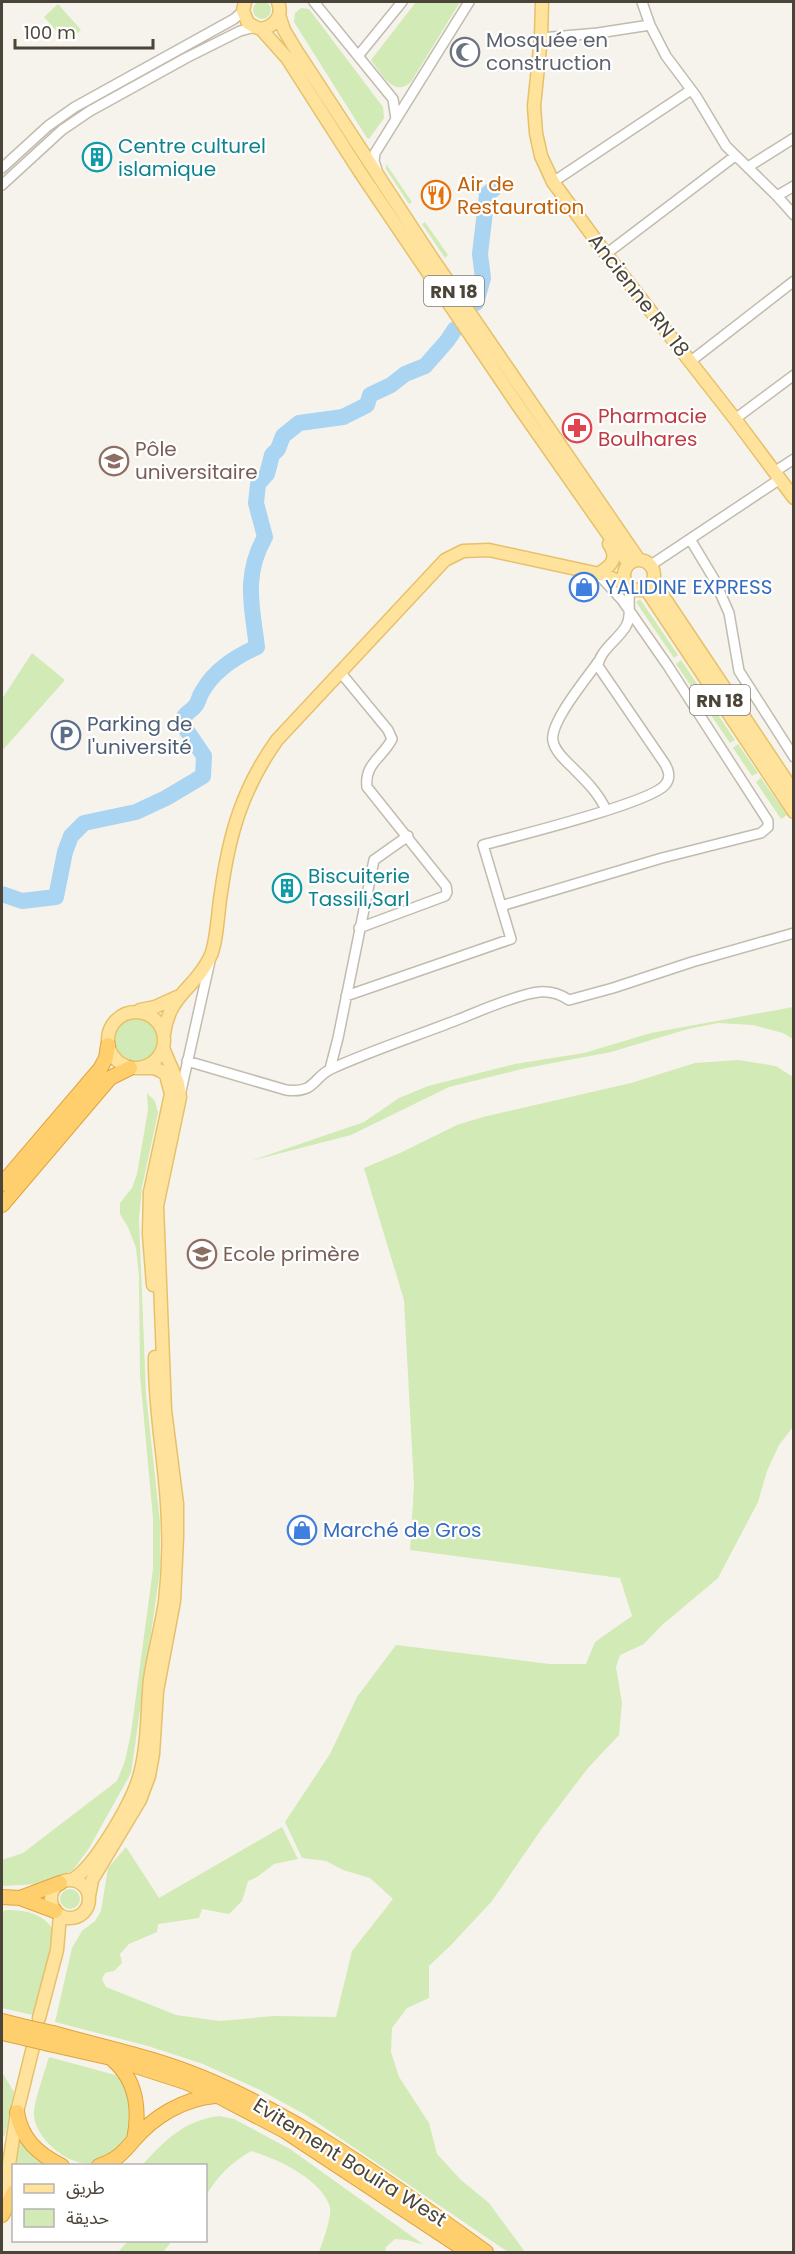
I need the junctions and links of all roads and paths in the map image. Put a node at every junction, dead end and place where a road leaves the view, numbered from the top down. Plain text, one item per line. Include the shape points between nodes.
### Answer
1 (278, 2) edge
2 (286, 2) edge
3 (314, 2) edge
4 (402, 2) edge
5 (469, 2) edge
6 (542, 2) edge
7 (642, 2) edge
8 (244, 6) edge
9 (279, 15) junction
10 (650, 25) junction
11 (258, 28) junction
12 (541, 38) junction
13 (358, 56) junction
14 (691, 90) junction
15 (396, 119) junction
16 (384, 138) junction
17 (794, 138) edge
18 (358, 145) junction
19 (735, 156) junction
20 (748, 167) junction
21 (2, 168) edge
22 (378, 175) junction
23 (554, 182) junction
24 (2, 185) edge
25 (794, 186) edge
26 (777, 196) junction
27 (794, 215) edge
28 (606, 254) junction
29 (794, 281) edge
30 (691, 361) junction
31 (794, 375) edge
32 (735, 419) junction
33 (794, 459) edge
34 (777, 475) junction
35 (794, 498) edge
36 (589, 506) junction
37 (690, 539) junction
38 (636, 565) junction
39 (601, 575) junction
40 (649, 585) junction
41 (629, 586) junction
42 (629, 610) junction
43 (598, 662) junction
44 (340, 673) junction
45 (794, 757) edge
46 (794, 792) edge
47 (606, 810) junction
48 (794, 812) edge
49 (408, 836) junction
50 (501, 906) junction
51 (359, 928) junction
52 (794, 933) edge
53 (211, 955) junction
54 (346, 996) junction
55 (178, 997) junction
56 (129, 1012) junction
57 (164, 1034) junction
58 (108, 1045) junction
59 (163, 1048) junction
60 (187, 1061) junction
61 (133, 1068) junction
62 (330, 1069) junction
63 (180, 1096) junction
64 (2, 1184) edge
65 (2, 1205) edge
66 (66, 1882) junction
67 (88, 1896) junction
68 (2, 1898) edge
69 (20, 1898) junction
70 (58, 1913) junction
71 (78, 1916) junction
72 (57, 1950) junction
73 (39, 2019) dead end
74 (2, 2021) edge
75 (2, 2033) edge
76 (27, 2037) junction
77 (51, 2039) junction
78 (111, 2058) junction
79 (218, 2096) junction
80 (16, 2112) junction
81 (134, 2140) junction
82 (59, 2164) edge
83 (103, 2164) edge
84 (12, 2196) edge
85 (2, 2210) edge
86 (2, 2215) edge
87 (468, 2253) edge
88 (486, 2253) edge

1 - 9 main road
2 - 9 street
3 - 13 street
4 - 13 street
5 - 15 street
6 - 12 main road, Ancienne RN 18
7 - 10 street
8 - 11 main road via 248,22
8 - 21 street via 234,19 75,107
9 - 11 main road via 271,26
9 - 18 main road, RN 18 via 296,50
10 - 12 street
10 - 14 street via 666,56
11 - 24 street via 240,31 90,111 62,130
11 - 36 main road, RN 18 via 287,58 360,172
12 - 23 main road, Ancienne RN 18 via 534,106 536,133 541,156
13 - 15 street via 393,99
14 - 19 street
14 - 23 street
15 - 16 street
16 - 18 street via 375,146
16 - 22 street via 375,153
17 - 20 street
18 - 22 main road, RN 18
19 - 20 street
19 - 28 street
20 - 26 street
22 - 38 main road, RN 18
23 - 28 main road, Ancienne RN 18
25 - 26 street
26 - 27 street
28 - 30 main road, Ancienne RN 18
29 - 30 street
30 - 32 main road, Ancienne RN 18
31 - 32 street
32 - 34 main road, Ancienne RN 18
33 - 34 street
34 - 35 main road, Ancienne RN 18
34 - 37 street
36 - 38 main road, RN 18
36 - 39 main road via 615,555 612,565
37 - 38 street
37 - 45 street via 729,613 739,671
38 - 39 main road
38 - 40 main road via 654,573
38 - 41 main road via 624,574
39 - 41 main road
39 - 42 street
39 - 44 main road via 489,550 463,551 445,560
40 - 41 main road via 638,590
40 - 46 main road, RN 18
40 - 48 main road, RN 18
41 - 42 street
42 - 43 street via 628,624
42 - 50 street via 768,821 767,829
43 - 47 street via 557,721 552,736 557,751 592,787
43 - 47 street via 669,773 667,783 657,792
44 - 49 street via 392,739 366,776 367,787
44 - 53 main road via 277,740 246,792 229,844
47 - 50 street via 483,845
49 - 51 street via 374,860
49 - 51 street via 446,886 445,896
50 - 54 street via 511,939
51 - 54 street
52 - 62 street via 569,1000 561,994 527,995
53 - 55 main road
53 - 60 street
54 - 62 street
55 - 56 main road
55 - 57 main road
56 - 57 main road via 155,1018
56 - 58 main road via 112,1024
57 - 59 main road
58 - 61 main road via 114,1058
58 - 64 highway via 100,1068
59 - 61 main road via 150,1065
59 - 63 main road
60 - 62 street via 299,1091
60 - 63 street
61 - 65 highway via 110,1078
61 - 66 main road via 154,1068 166,1075 171,1094 152,1176 148,1213 155,1397 168,1522 165,1601 151,1676 140,1773 118,1820 85,1871
63 - 67 main road via 157,1206 165,1410 177,1504 174,1601 158,1691 149,1776 140,1800 92,1880
66 - 67 main road via 83,1885
66 - 69 highway
66 - 70 main road via 55,1887 51,1899
67 - 71 main road via 87,1908
68 - 69 highway
69 - 70 highway
70 - 71 main road via 66,1918
70 - 72 main road
71 - 72 main road
72 - 73 main road
74 - 76 highway, Evitement Bouira West
75 - 76 highway, Evitement Bouira West
76 - 77 highway, Evitement Bouira West, bridge
76 - 80 main road
77 - 78 highway, Evitement Bouira West
77 - 88 highway, Evitement Bouira West via 153,2060 258,2102 382,2179
78 - 79 highway, Evitement Bouira West
78 - 81 highway via 129,2078 134,2093 138,2122
79 - 81 highway via 196,2099 170,2110
79 - 87 highway, Evitement Bouira West via 285,2131
80 - 82 highway via 18,2124 31,2145
80 - 85 main road
81 - 83 highway via 118,2157
84 - 86 highway

